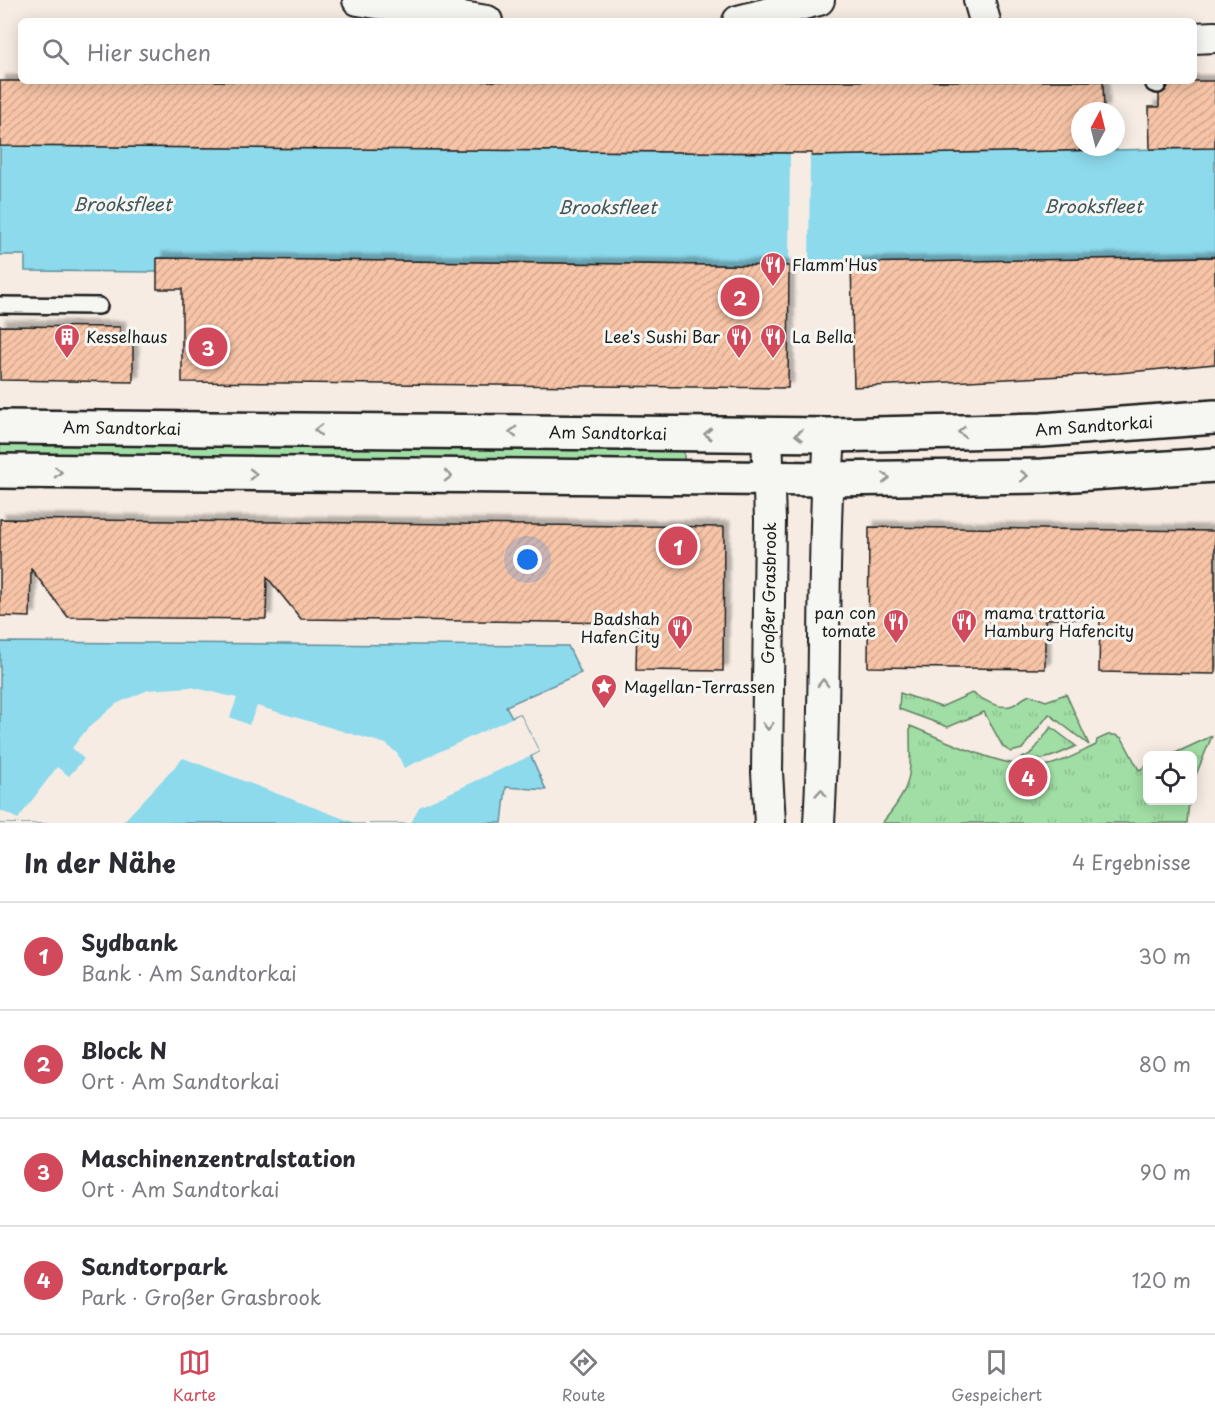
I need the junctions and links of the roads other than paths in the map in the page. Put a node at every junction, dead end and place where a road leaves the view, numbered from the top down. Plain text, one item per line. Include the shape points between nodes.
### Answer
1 (357, 0) edge
2 (819, 0) edge
3 (979, 0) edge
4 (468, 18) edge
5 (750, 18) edge
6 (984, 18) edge
7 (1215, 37) edge
8 (1197, 38) edge
9 (0, 305) edge
10 (99, 306) dead end
11 (1215, 417) edge
12 (0, 427) edge
13 (767, 435) junction
14 (830, 435) junction
15 (1215, 465) edge
16 (0, 471) edge
17 (769, 479) junction
18 (827, 479) junction
19 (771, 823) edge
20 (819, 823) edge

1 - 4 street
2 - 5 street
3 - 6 street
7 - 8 street
9 - 10 lane
11 -> 14 main road, Am Sandtorkai via 1042,430
13 -> 12 main road, Am Sandtorkai
14 -> 13 main road, Am Sandtorkai
13 - 17 street, Großer Grasbrook
14 - 18 street
18 -> 15 main road via 1043,476
16 -> 17 main road
17 - 18 main road
17 -> 19 street, Großer Grasbrook via 767,772
20 -> 18 street

